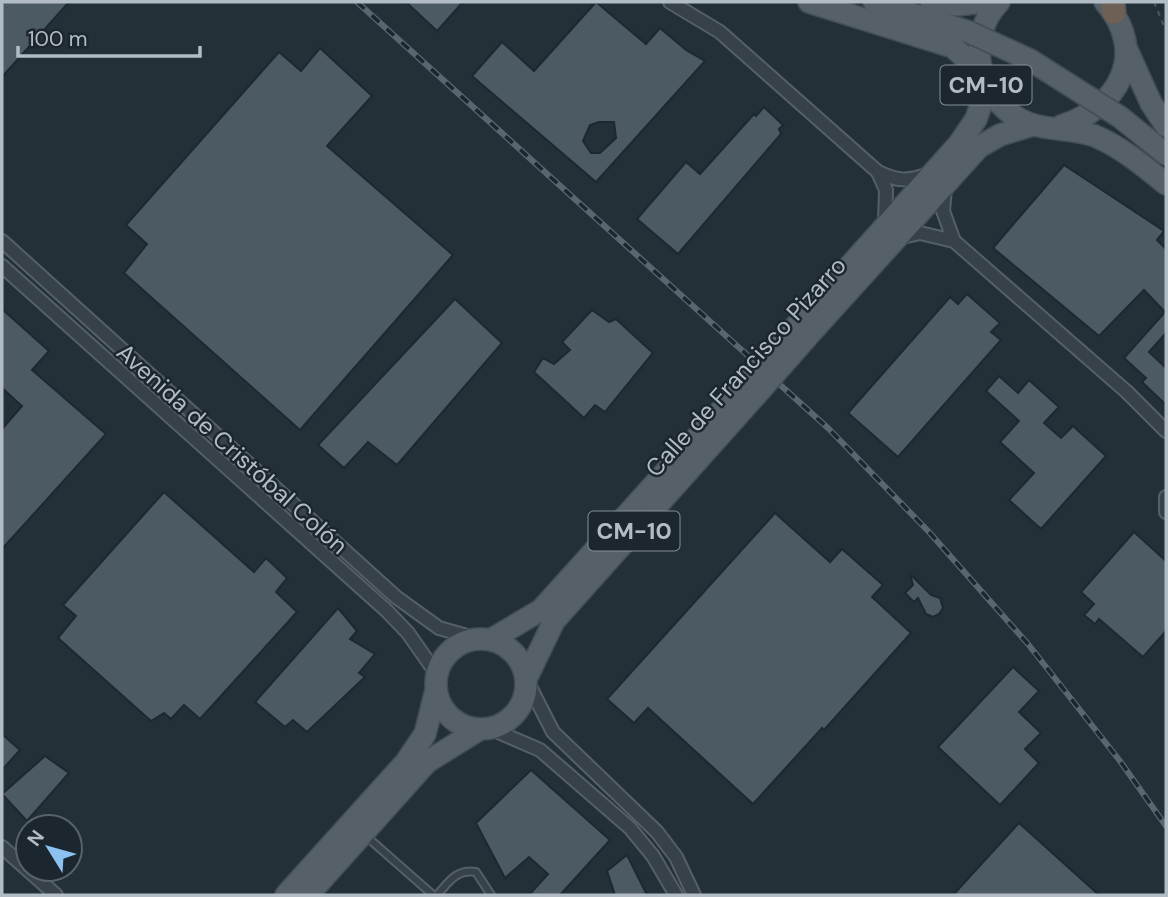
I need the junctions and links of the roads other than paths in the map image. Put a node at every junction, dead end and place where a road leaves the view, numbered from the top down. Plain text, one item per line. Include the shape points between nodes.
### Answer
1 (670, 2) edge
2 (808, 2) edge
3 (874, 2) edge
4 (931, 2) edge
5 (983, 2) edge
6 (999, 2) edge
7 (1111, 5) edge
8 (1126, 48) junction
9 (984, 80) junction
10 (1033, 125) junction
11 (1166, 126) edge
12 (1059, 127) junction
13 (1166, 154) edge
14 (878, 172) junction
15 (940, 177) junction
16 (1166, 184) edge
17 (890, 233) junction
18 (2, 241) edge
19 (954, 242) junction
20 (2, 266) edge
21 (750, 390) junction
22 (1166, 431) edge
23 (1166, 497) edge
24 (1166, 512) edge
25 (483, 638) junction
26 (528, 679) junction
27 (436, 684) junction
28 (484, 729) junction
29 (363, 834) junction
30 (2, 847) edge
31 (56, 895) edge
32 (286, 895) edge
33 (308, 895) edge
34 (435, 895) edge
35 (491, 895) edge
36 (676, 895) edge
37 (694, 895) edge

1 - 14 street via 720,32
2 - 9 main road via 953,47
3 - 13 main road, bridge via 968,32 1030,60 1120,117
4 - 5 main road
6 - 9 main road, CM-10 via 981,34
7 - 8 main road
8 - 11 main road
8 - 12 main road, CM-10 via 1125,71 1108,98 1080,120
9 - 10 main road, CM-10 via 999,104
9 - 15 main road, Calle de Francisco Pizarro / CM-10 via 982,107
10 - 12 main road, CM-10
10 - 15 main road, Calle de Francisco Pizarro / CM-10 via 1000,135
12 - 16 main road via 1103,140
14 - 15 street via 895,180
14 - 17 street via 886,190
15 - 17 main road, Calle de Francisco Pizarro / CM-10
15 - 19 street via 943,211
17 - 19 street via 920,233
17 - 21 main road, Calle de Francisco Pizarro / CM-10, bridge
18 - 25 street, Avenida de Cristóbal Colón via 396,597 439,628
19 - 22 street
20 - 27 street, Avenida de Cristóbal Colón via 387,611 408,633
21 - 25 main road, Calle de Francisco Pizarro / CM-10 via 541,610
21 - 26 main road, Calle de Francisco Pizarro / CM-10 via 554,621
23 - 24 street
25 - 26 main road via 513,652
25 - 27 main road, CM-10 via 453,649
26 - 28 main road, CM-10 via 515,713
26 - 37 street via 553,732 657,832
27 - 28 main road via 449,717
27 - 32 main road, CM-10 via 425,734 406,762
28 - 29 main road, CM-10 via 427,762
28 - 36 street via 540,750 629,828 653,856
29 - 33 main road, CM-10
29 - 34 lane
30 - 31 street
34 - 35 lane via 465,871 475,872

